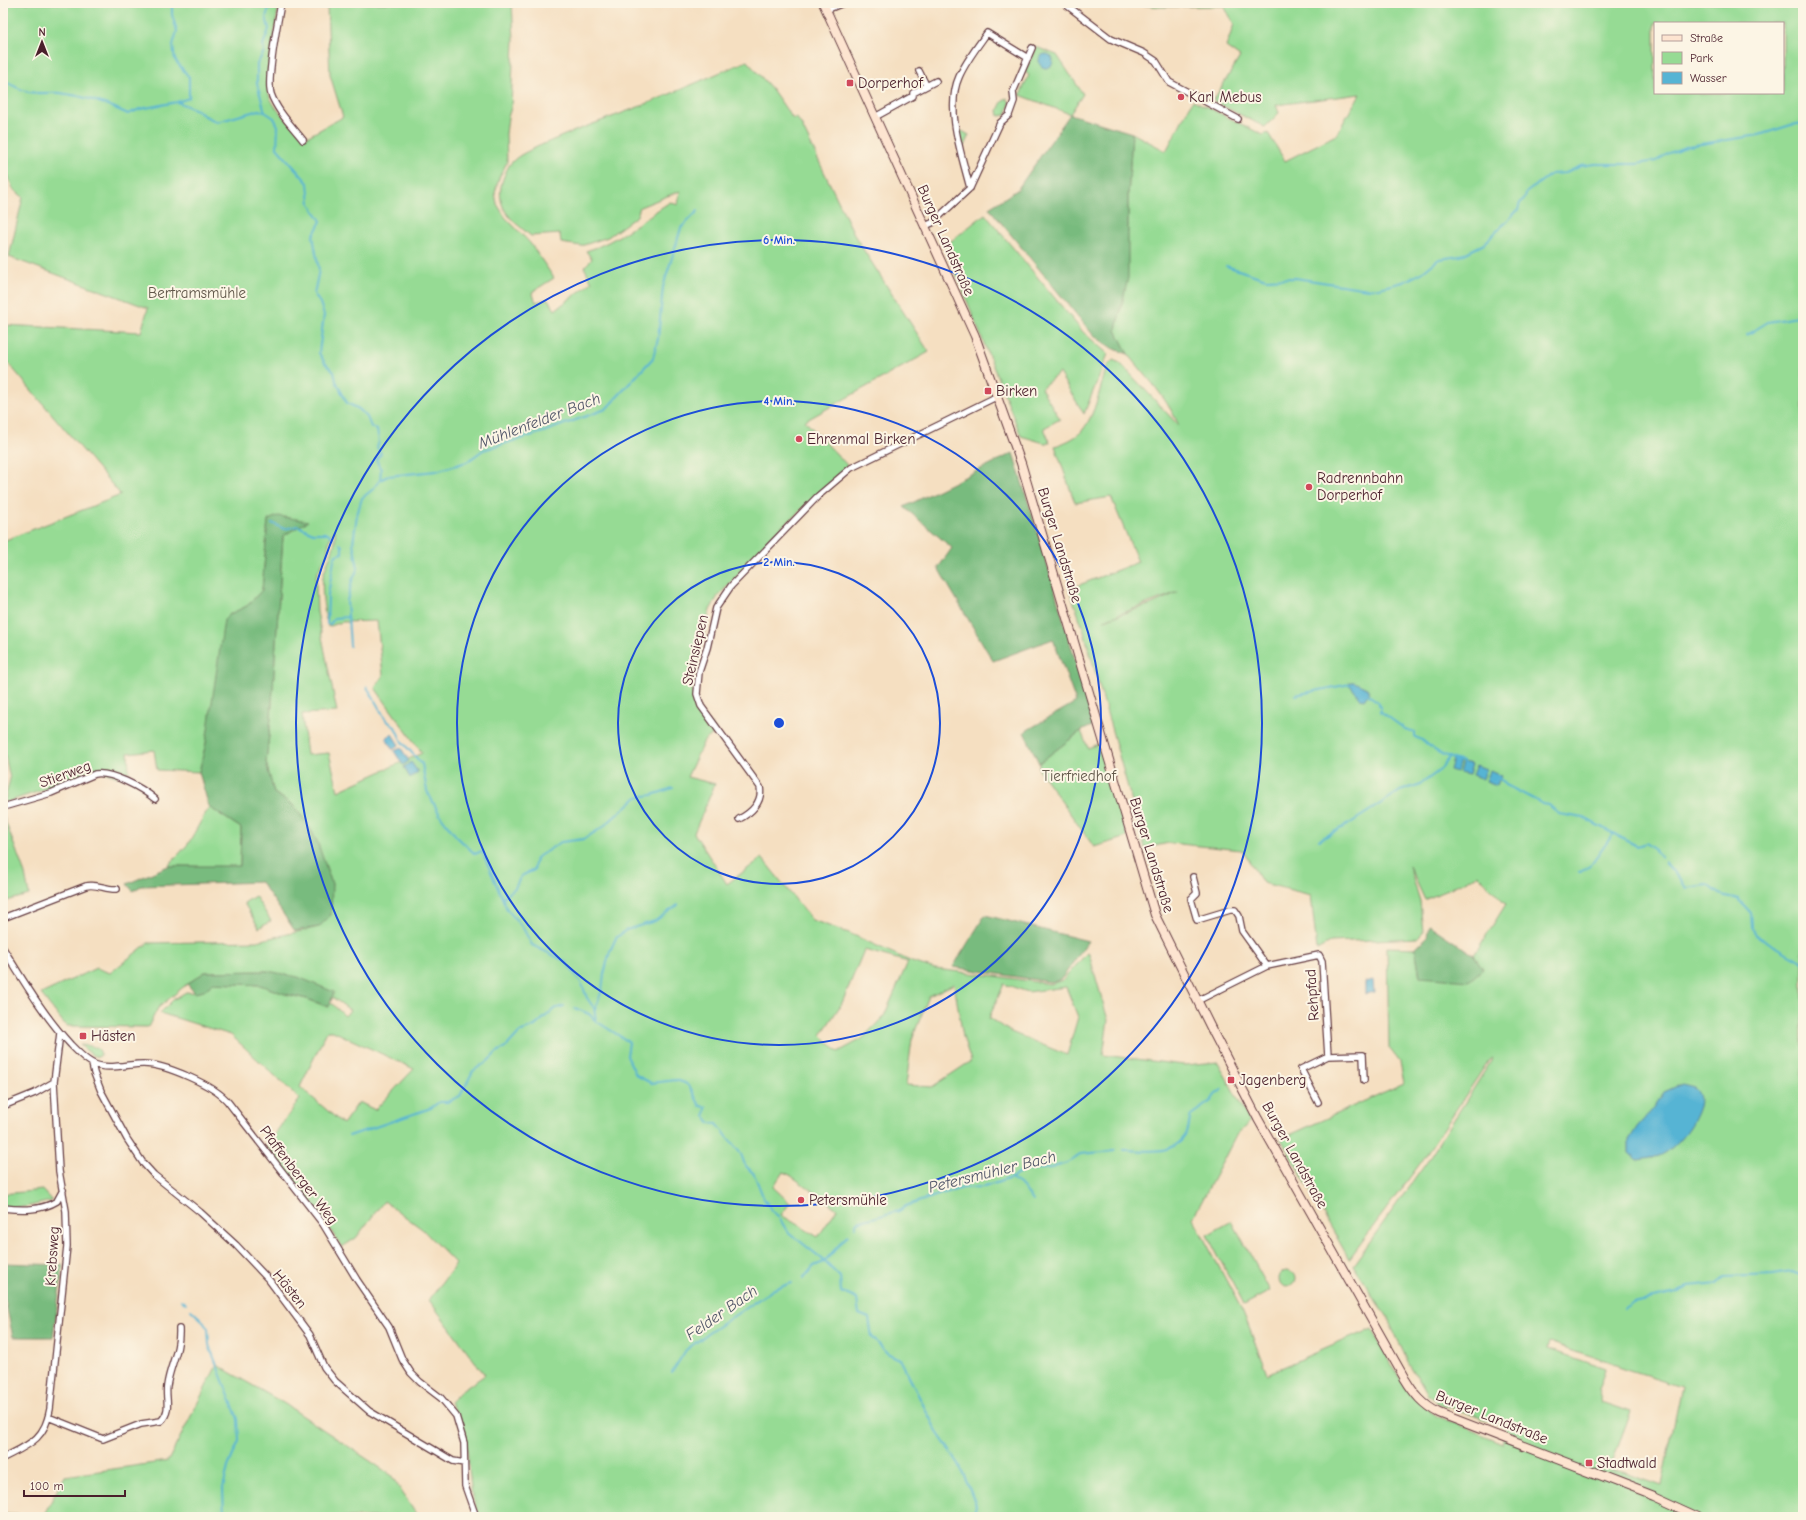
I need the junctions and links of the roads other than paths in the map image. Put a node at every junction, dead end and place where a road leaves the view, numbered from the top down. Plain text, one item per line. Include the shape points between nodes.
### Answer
1 (281, 3) edge
2 (842, 3) edge
3 (1064, 3) edge
4 (824, 7) edge
5 (1032, 48) dead end
6 (1028, 58) junction
7 (919, 71) dead end
8 (936, 81) dead end
9 (926, 85) junction
10 (875, 117) junction
11 (1238, 119) dead end
12 (303, 140) dead end
13 (970, 188) junction
14 (925, 226) junction
15 (998, 396) junction
16 (155, 799) dead end
17 (3, 807) edge
18 (739, 819) dead end
19 (1193, 877) dead end
20 (117, 889) dead end
21 (3, 918) edge
22 (3, 948) edge
23 (1267, 966) junction
24 (1197, 1001) junction
25 (60, 1033) junction
26 (1328, 1056) junction
27 (92, 1064) junction
28 (1364, 1080) dead end
29 (54, 1082) junction
30 (1318, 1102) dead end
31 (3, 1106) edge
32 (63, 1190) junction
33 (3, 1208) edge
34 (179, 1329) dead end
35 (48, 1417) junction
36 (3, 1458) edge
37 (464, 1463) junction
38 (476, 1517) edge
39 (1700, 1517) edge

1 - 12 street via 270,90 274,102
2 - 4 street
3 - 11 street via 1111,39 1156,61 1169,82
4 - 10 main road, Burger Landstraße
5 - 6 street
6 - 13 street via 1013,92 1014,101 1008,115 1000,123
6 - 13 street via 987,33 959,76 953,97 953,112
7 - 9 street
8 - 9 street
9 - 10 street via 913,93 913,96
10 - 14 main road, Burger Landstraße
13 - 14 street via 932,223
14 - 15 main road, Burger Landstraße via 975,336
15 - 18 street, Steinsiepen via 851,468 818,496 723,597 714,615 698,675 697,694 701,706 760,787 760,796 754,808
15 - 24 main road, Burger Landstraße via 1021,464 1151,904
16 - 17 street, Stierweg via 107,774 98,774 51,793
19 - 23 street via 1197,893 1191,899 1197,920 1235,910 1242,931
20 - 21 street via 86,886
22 - 25 street via 43,1012
23 - 24 street, Rehpfad
23 - 26 street, Rehpfad via 1319,956 1321,958
24 - 39 main road, Burger Landstraße via 1301,1197 1418,1398 1444,1415 1654,1496
25 - 27 street
25 - 29 street, Krebsweg
26 - 28 street via 1363,1055
26 - 30 street via 1302,1069
27 - 37 street, Hästen via 101,1091 143,1163 230,1241 269,1280 310,1335 324,1367 335,1381 369,1411 453,1461
27 - 37 street, Pfaffenberger Weg via 147,1064 162,1067 195,1080 225,1098 322,1224 389,1327 402,1359 411,1373 441,1398 453,1412 463,1437
29 - 31 street
29 - 32 street, Krebsweg via 59,1171
32 - 33 street via 57,1201 46,1206 32,1209
32 - 35 street, Krebsweg via 66,1211 66,1256
34 - 35 street via 178,1350 167,1387 167,1411 161,1421 141,1424 103,1439
35 - 36 street, Krebsweg via 40,1436 35,1441
37 - 38 street, Pfaffenberger Weg via 466,1486

